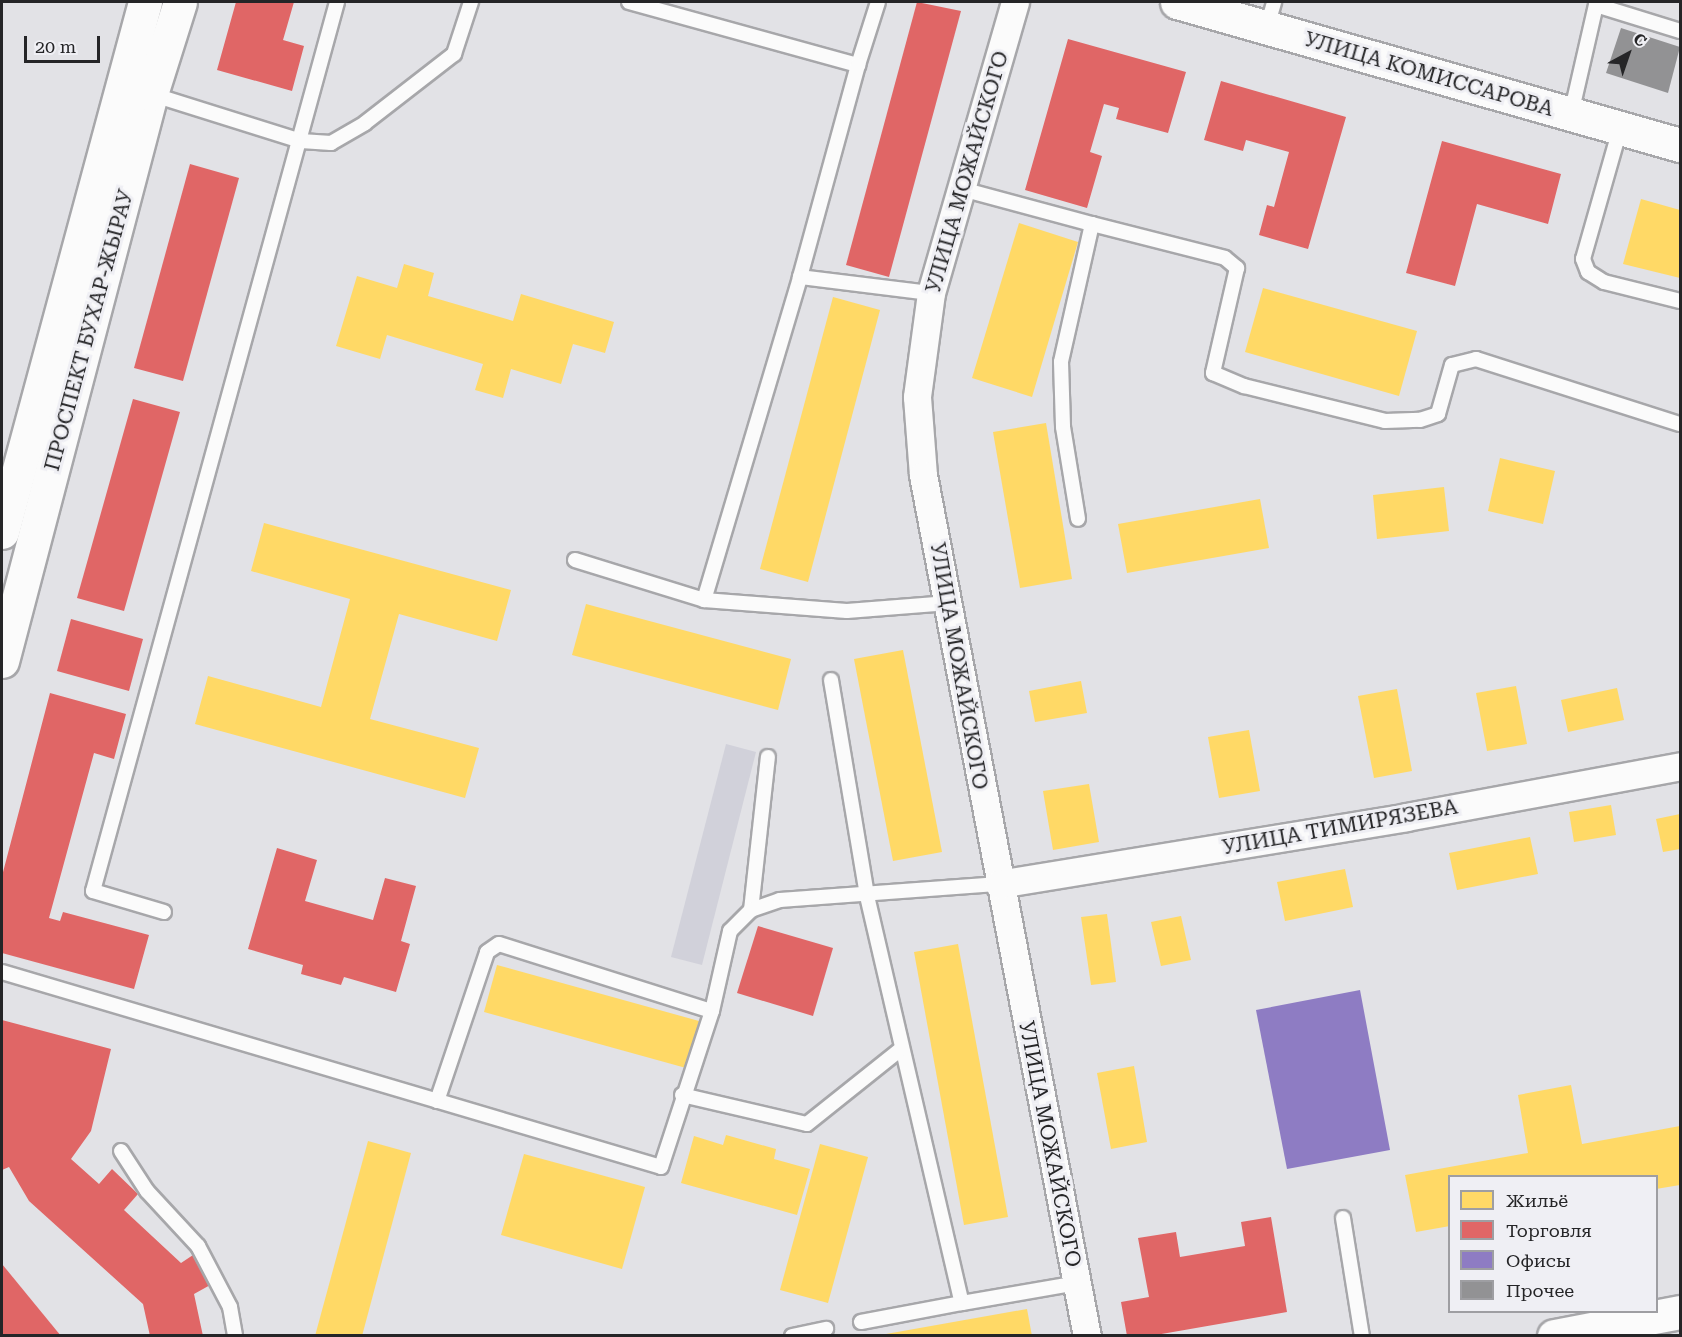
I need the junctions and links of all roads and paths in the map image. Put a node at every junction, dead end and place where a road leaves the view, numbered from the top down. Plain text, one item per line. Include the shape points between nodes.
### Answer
1 (145, 2) edge
2 (180, 2) edge
3 (337, 2) edge
4 (471, 2) edge
5 (629, 2) edge
6 (878, 2) edge
7 (1015, 2) edge
8 (1177, 2) edge
9 (1271, 14) edge
10 (1680, 31) edge
11 (858, 65) junction
12 (151, 94) junction
13 (1570, 115) junction
14 (1620, 129) junction
15 (301, 141) junction
16 (1680, 145) edge
17 (962, 189) junction
18 (1092, 224) junction
19 (800, 277) junction
20 (931, 293) junction
21 (1680, 301) edge
22 (1680, 424) edge
23 (1078, 519) dead end
24 (2, 532) edge
25 (575, 560) dead end
26 (704, 600) junction
27 (949, 603) junction
28 (2, 661) edge
29 (831, 680) dead end
30 (768, 757) dead end
31 (1680, 766) edge
32 (999, 884) junction
33 (867, 896) junction
34 (751, 910) junction
35 (164, 912) dead end
36 (2, 972) edge
37 (712, 1011) junction
38 (901, 1049) junction
39 (682, 1095) junction
40 (437, 1101) junction
41 (121, 1151) dead end
42 (1343, 1218) dead end
43 (1078, 1283) junction
44 (962, 1303) junction
45 (1680, 1312) edge
46 (861, 1322) dead end
47 (826, 1329) dead end
48 (1620, 1329) edge
49 (235, 1335) edge
50 (792, 1335) edge
51 (1087, 1335) edge
52 (1362, 1335) edge
53 (1554, 1335) edge

1 - 24 main road, ПРОСПЕКТ БУХАР-ЖЫРАУ
2 - 12 main road, ПРОСПЕКТ БУХАР-ЖЫРАУ
3 - 15 lane
4 - 15 lane via 454,54 365,123 331,143
5 - 11 lane
6 - 11 lane
7 - 17 street, УЛИЦА МОЖАЙСКОГО
8 - 9 main road, УЛИЦА КОМИССАРОВА
9 - 13 main road, УЛИЦА КОМИССАРОВА
10 - 13 lane via 1596,6
11 - 19 lane
12 - 15 lane
12 - 28 main road, ПРОСПЕКТ БУХАР-ЖЫРАУ
13 - 14 main road, УЛИЦА КОМИССАРОВА
14 - 16 main road, УЛИЦА КОМИССАРОВА
14 - 21 lane via 1583,259 1588,272 1604,282
15 - 35 lane via 93,891
17 - 18 lane
17 - 20 street, УЛИЦА МОЖАЙСКОГО
18 - 22 lane via 1225,258 1237,268 1213,373 1244,386 1385,421 1420,420 1438,414 1452,365 1476,359
18 - 23 lane via 1061,362 1063,427
19 - 20 lane
19 - 26 lane
20 - 27 street, УЛИЦА МОЖАЙСКОГО via 917,397 923,476
25 - 26 lane
26 - 27 lane via 847,611
27 - 32 street, УЛИЦА МОЖАЙСКОГО
29 - 33 lane
30 - 34 lane
31 - 32 street, УЛИЦА ТИМИРЯЗЕВА via 1406,817
32 - 33 lane
32 - 43 street, УЛИЦА МОЖАЙСКОГО
33 - 34 lane via 780,900
33 - 38 lane
34 - 37 lane via 730,931
36 - 40 lane
37 - 39 lane
37 - 40 lane via 500,945 487,952
38 - 39 lane via 807,1124
38 - 44 lane
39 - 40 lane via 661,1167
41 - 49 lane via 147,1191 198,1246 230,1307
42 - 52 lane
43 - 44 lane
43 - 51 street, УЛИЦА МОЖАЙСКОГО
44 - 46 lane
45 - 48 main road
47 - 50 lane
48 - 53 main road

